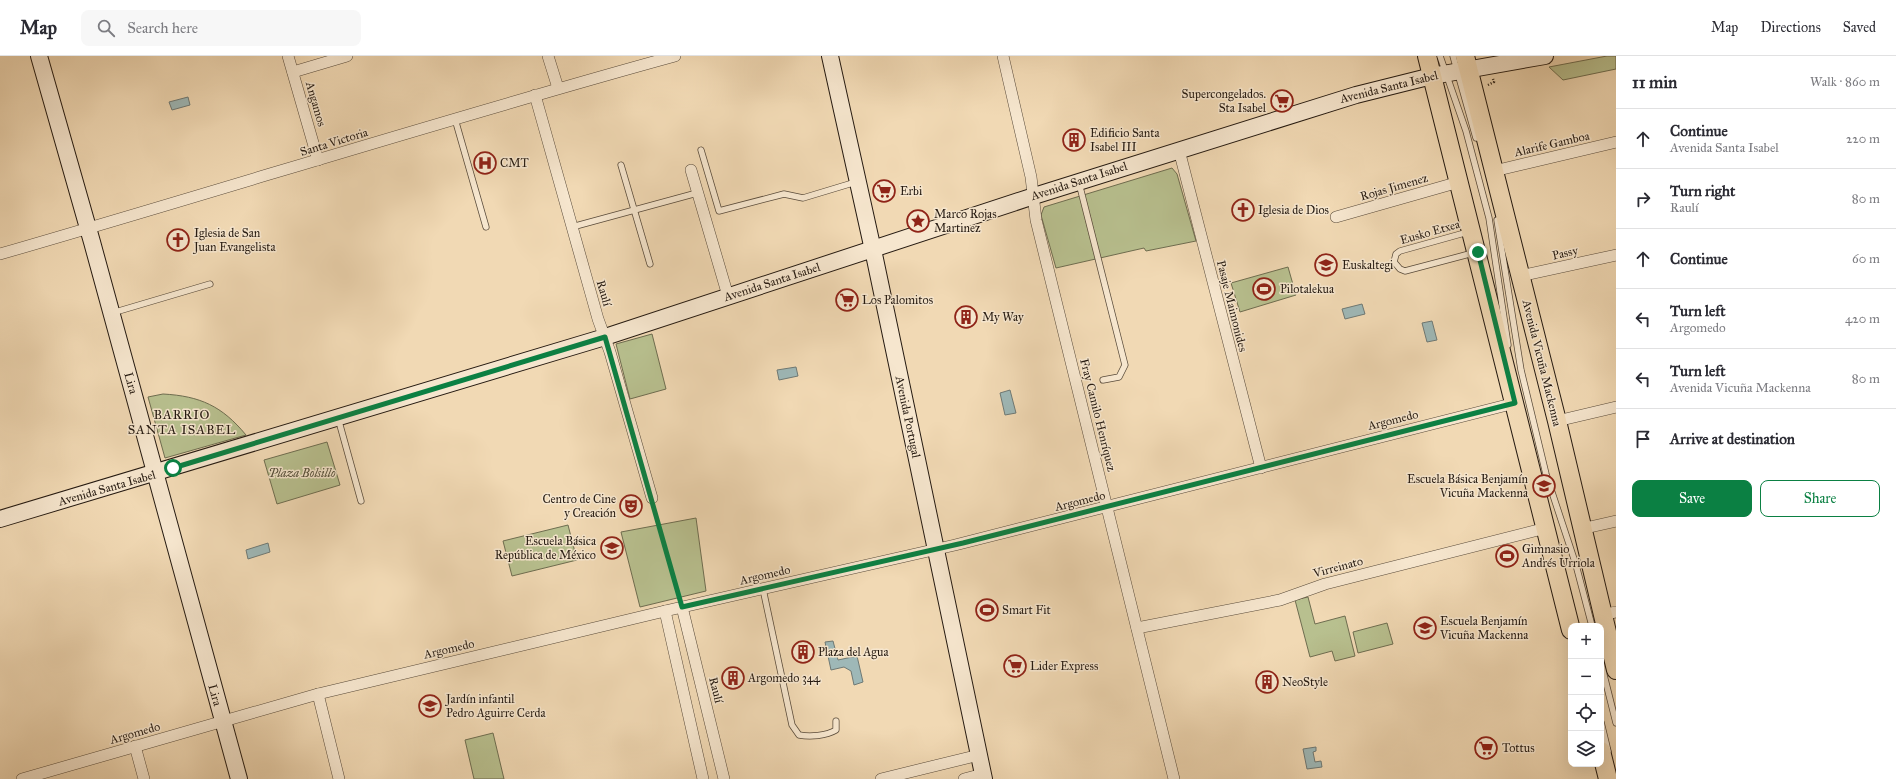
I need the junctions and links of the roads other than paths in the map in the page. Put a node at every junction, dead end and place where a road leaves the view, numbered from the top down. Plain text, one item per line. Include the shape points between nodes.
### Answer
1 (39, 56) edge
2 (288, 56) edge
3 (347, 56) edge
4 (548, 56) edge
5 (676, 56) edge
6 (830, 56) edge
7 (1003, 56) edge
8 (1427, 56) edge
9 (1440, 56) edge
10 (1545, 56) edge
11 (1454, 67) edge
12 (293, 72) junction
13 (558, 88) junction
14 (535, 95) junction
15 (456, 119) junction
16 (1616, 142) edge
17 (1478, 143) dead end
18 (701, 150) dead end
19 (1179, 150) junction
20 (318, 160) junction
21 (621, 165) dead end
22 (691, 170) dead end
23 (1494, 171) junction
24 (1078, 181) junction
25 (858, 182) junction
26 (1459, 182) junction
27 (697, 192) junction
28 (1034, 196) junction
29 (634, 210) junction
30 (1495, 211) dead end
31 (1336, 217) dead end
32 (486, 227) dead end
33 (572, 228) junction
34 (88, 229) junction
35 (1472, 231) junction
36 (873, 249) junction
37 (1478, 252) junction
38 (0, 254) edge
39 (1616, 255) edge
40 (650, 264) dead end
41 (1520, 276) junction
42 (210, 284) dead end
43 (728, 296) junction
44 (112, 313) junction
45 (605, 337) junction
46 (1510, 350) dead end
47 (1513, 365) dead end
48 (1103, 380) dead end
49 (1515, 403) junction
50 (1616, 407) edge
51 (338, 418) junction
52 (1557, 421) junction
53 (1260, 468) junction
54 (155, 473) junction
55 (1542, 486) dead end
56 (652, 498) road end
57 (361, 501) dead end
58 (1107, 507) junction
59 (0, 519) edge
60 (1616, 521) edge
61 (1550, 527) junction
62 (1581, 529) junction
63 (936, 550) junction
64 (764, 589) junction
65 (682, 607) junction
66 (665, 611) junction
67 (1603, 618) edge
68 (1570, 623) edge
69 (1137, 628) junction
70 (1612, 638) edge
71 (1616, 670) edge
72 (1604, 675) edge
73 (318, 694) junction
74 (222, 721) junction
75 (836, 721) dead end
76 (1616, 723) edge
77 (1602, 731) edge
78 (135, 746) junction
79 (1605, 754) edge
80 (979, 755) junction
81 (983, 777) edge
82 (22, 779) edge
83 (144, 779) edge
84 (239, 779) edge
85 (339, 779) edge
86 (704, 779) edge
87 (724, 779) edge
88 (881, 779) edge
89 (964, 779) edge
90 (1174, 779) edge
91 (1608, 779) edge

1 - 34 main road, Lira
2 - 12 street, Angamos
3 - 12 street
4 - 13 street
5 - 13 street, Santa Victoria
6 - 25 main road, Avenida Portugal
7 - 28 street, Fray Camilo Henríquez
8 - 11 main road, Avenida Vicuña Mackenna
9 - 11 lane
10 - 11 main road, Avenida Santa Isabel
11 - 17 lane
11 - 19 main road, Avenida Santa Isabel
11 - 23 main road, Avenida Vicuña Mackenna
11 - 26 main road, Avenida Vicuña Mackenna
11 - 46 lane via 1466,131 1489,218
12 - 20 street, Angamos
13 - 14 street, Santa Victoria
14 - 15 street, Santa Victoria
14 - 33 street, Raulí
15 - 20 street, Santa Victoria
15 - 32 lane
16 - 23 street, Alarife Gamboa
18 - 25 lane via 719,211 784,194 803,198
19 - 24 main road, Avenida Santa Isabel
19 - 53 street, Pasaje Maimonides
20 - 34 street, Santa Victoria
21 - 29 lane
22 - 27 street
23 - 41 main road, Avenida Vicuña Mackenna
24 - 28 main road, Avenida Santa Isabel
24 - 48 lane via 1125,366 1119,377
25 - 36 main road, Avenida Portugal
26 - 31 street, Rojas Jimenez
26 - 35 main road, Avenida Vicuña Mackenna
27 - 29 lane
27 - 43 street
28 - 36 main road, Avenida Santa Isabel
28 - 58 street, Fray Camilo Henríquez via 1036,220
29 - 33 lane
29 - 40 lane
30 - 67 lane via 1502,241 1521,370 1546,474 1576,565
33 - 45 street, Raulí
34 - 38 street, Santa Victoria
34 - 44 main road, Lira
35 - 37 main road, Avenida Vicuña Mackenna
35 - 37 lane, Eusko Etxea via 1400,251 1396,254 1394,262 1404,270
36 - 43 main road, Avenida Santa Isabel
36 - 63 main road, Avenida Portugal
37 - 49 main road, Avenida Vicuña Mackenna
39 - 41 street, Passy
41 - 52 main road, Avenida Vicuña Mackenna
42 - 44 lane
43 - 45 main road, Avenida Santa Isabel
44 - 54 main road, Lira
45 - 51 main road, Avenida Santa Isabel
45 - 56 street, Raulí
47 - 55 lane
49 - 53 street, Argomedo
49 - 61 main road, Avenida Vicuña Mackenna
50 - 52 street
51 - 54 main road, Avenida Santa Isabel
51 - 57 lane
52 - 62 main road, Avenida Vicuña Mackenna
53 - 58 street, Argomedo
54 - 59 main road, Avenida Santa Isabel
54 - 74 main road, Lira
58 - 63 street, Argomedo
58 - 69 street, Fray Camilo Henríquez
60 - 62 street
61 - 68 main road, Avenida Vicuña Mackenna
61 - 69 street, Virreinato via 1325,584 1280,600
62 - 67 main road, Avenida Vicuña Mackenna
63 - 64 street, Argomedo
63 - 80 main road, Avenida Portugal
64 - 65 street, Argomedo
64 - 75 lane via 792,725 799,735 811,736 836,730
65 - 66 street, Argomedo
65 - 87 street, Raulí
66 - 73 street, Argomedo
66 - 86 street
67 - 70 main road, Avenida Vicuña Mackenna
69 - 90 street, Fray Camilo Henríquez
70 - 71 main road, Avenida Vicuña Mackenna
72 - 76 lane
73 - 74 street, Argomedo
73 - 85 street
74 - 78 street, Argomedo
74 - 84 main road, Lira
77 - 79 lane
78 - 82 street, Argomedo
78 - 83 street
79 - 91 main road
80 - 81 main road, Avenida Portugal
80 - 88 street
81 - 89 street

